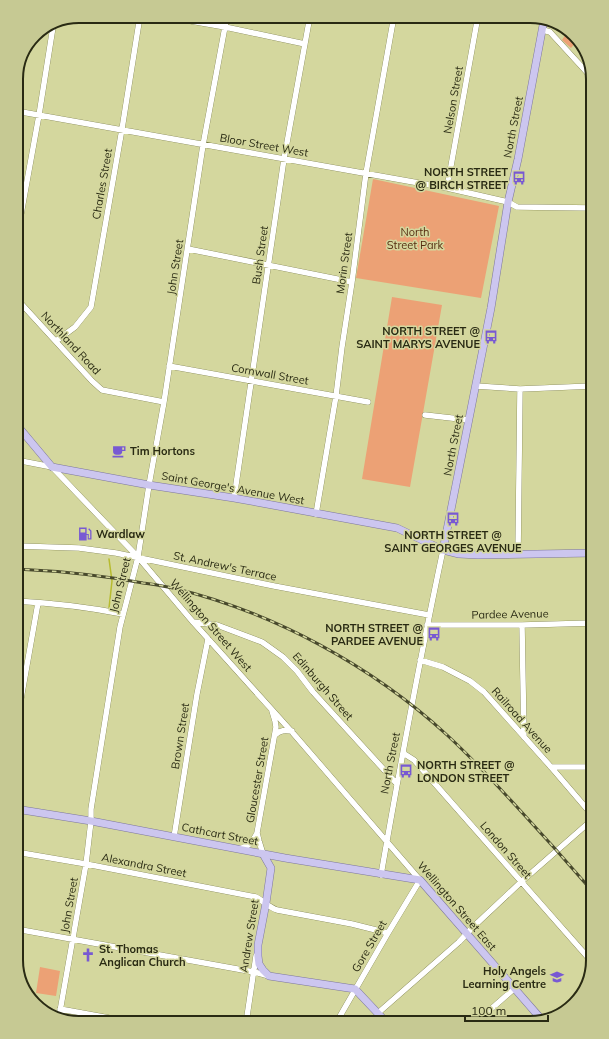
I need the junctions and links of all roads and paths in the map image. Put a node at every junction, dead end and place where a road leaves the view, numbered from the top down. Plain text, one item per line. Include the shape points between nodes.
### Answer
1 (139, 23) edge
2 (202, 23) edge
3 (226, 23) edge
4 (309, 23) edge
5 (393, 23) edge
6 (477, 23) edge
7 (544, 25) edge
8 (225, 27) junction
9 (52, 30) edge
10 (543, 30) junction
11 (305, 44) junction
12 (586, 71) edge
13 (23, 112) edge
14 (39, 115) junction
15 (122, 129) junction
16 (203, 144) junction
17 (284, 158) junction
18 (366, 173) junction
19 (447, 188) junction
20 (508, 202) junction
21 (23, 203) edge
22 (586, 208) edge
23 (188, 249) junction
24 (269, 265) junction
25 (352, 282) junction
26 (23, 306) edge
27 (56, 341) junction
28 (169, 366) junction
29 (252, 381) junction
30 (476, 386) junction
31 (586, 386) edge
32 (520, 389) junction
33 (336, 396) junction
34 (164, 402) junction
35 (368, 402) dead end
36 (425, 414) dead end
37 (469, 420) junction
38 (23, 432) edge
39 (23, 461) edge
40 (52, 467) junction
41 (149, 485) junction
42 (234, 498) junction
43 (316, 514) junction
44 (23, 546) edge
45 (443, 550) junction
46 (586, 553) edge
47 (518, 554) junction
48 (138, 557) junction
49 (154, 560) junction
50 (152, 574) junction
51 (23, 601) edge
52 (38, 602) junction
53 (123, 614) junction
54 (429, 614) junction
55 (193, 622) junction
56 (586, 623) edge
57 (427, 625) junction
58 (522, 625) junction
59 (208, 639) junction
60 (420, 660) junction
61 (23, 687) edge
62 (272, 709) junction
63 (292, 732) junction
64 (275, 734) junction
65 (524, 737) junction
66 (403, 753) junction
67 (551, 767) junction
68 (586, 767) edge
69 (396, 784) junction
70 (586, 808) edge
71 (23, 810) edge
72 (91, 821) junction
73 (586, 825) edge
74 (257, 833) junction
75 (174, 837) junction
76 (387, 843) junction
77 (237, 849) junction
78 (23, 853) edge
79 (263, 854) junction
80 (285, 858) junction
81 (86, 864) junction
82 (271, 868) junction
83 (381, 875) junction
84 (420, 880) junction
85 (521, 882) junction
86 (266, 903) junction
87 (23, 930) edge
88 (388, 933) junction
89 (467, 934) junction
90 (72, 940) junction
91 (258, 945) junction
92 (586, 955) edge
93 (254, 972) junction
94 (270, 976) junction
95 (515, 988) junction
96 (355, 989) junction
97 (60, 1009) junction
98 (60, 1012) edge
99 (378, 1013) junction
100 (99, 1016) edge
101 (247, 1016) edge
102 (340, 1016) edge
103 (381, 1016) edge
104 (483, 1016) edge
105 (538, 1016) edge

1 - 15 street, Charles Street
2 - 8 street
3 - 8 street, John Street
4 - 11 street, Bush Street
5 - 18 street, Morin Street
6 - 19 street, Nelson Street
7 - 10 main road, North Street
8 - 11 street
8 - 16 street, John Street
9 - 14 street
10 - 12 street via 550,32
10 - 20 main road, North Street
11 - 17 street, Bush Street
13 - 14 street, Bloor Street West
14 - 15 street, Bloor Street West
14 - 21 street
15 - 16 street, Bloor Street West
15 - 27 street, Charles Street via 91,307 75,327
16 - 17 street, Bloor Street West
16 - 23 street, John Street
17 - 18 street, Bloor Street West
17 - 24 street, Bush Street
18 - 19 street, Bloor Street West
18 - 25 street, Morin Street
19 - 20 street, Bloor Street West
20 - 22 street, Bloor Street West via 517,207
20 - 30 main road, North Street
23 - 24 street
23 - 28 street, John Street
24 - 25 street
24 - 29 street, Bush Street
25 - 33 street, Morin Street
26 - 27 street, Northland Road
27 - 34 street, Northland Road via 102,390
28 - 29 street, Cornwall Street
28 - 34 street, John Street
29 - 33 street, Cornwall Street
29 - 42 street, Bush Street
30 - 32 street
30 - 37 main road, North Street
31 - 32 street
32 - 47 street
33 - 35 street, Cornwall Street
33 - 43 street, Morin Street
34 - 41 street, John Street
36 - 37 street
37 - 45 main road, North Street
38 - 40 main road, Wellington Street West
39 - 40 street, Saint George's Avenue West
40 - 41 main road, Saint George's Avenue West
40 - 48 street, Wellington Street West
41 - 42 main road, Saint George's Avenue West
41 - 48 street, John Street
42 - 43 main road, Saint George's Avenue West
43 - 45 main road, Saint George's Avenue West via 397,528
44 - 48 street, St. Andrew's Terrace via 79,548
45 - 47 main road, Saint George's Avenue West via 459,554
45 - 54 street, North Street
46 - 47 main road, Saint George's Avenue West
48 - 49 street, St. Andrew's Terrace
48 - 50 street, Wellington Street West
48 - 53 street, John Street
49 - 50 street via 151,565
49 - 54 street, St. Andrew's Terrace via 274,586
50 - 55 street, Wellington Street West
51 - 52 street
52 - 53 street
52 - 61 street
53 - 72 street, John Street
54 - 57 street, North Street
55 - 59 street, Wellington Street West
55 - 69 street, Edinburgh Street via 218,625 262,642 283,657
56 - 58 street, Pardee Avenue
57 - 58 street, Pardee Avenue
57 - 60 street, North Street
58 - 65 street
59 - 62 street, Wellington Street West
59 - 75 street, Brown Street via 196,694
60 - 65 street, Railroad Avenue via 442,667 470,681 484,692
60 - 66 street, North Street
62 - 63 street, Wellington Street West
62 - 64 street, Gloucester Street
63 - 64 street via 282,730
63 - 76 street, Wellington Street West
64 - 74 street, Gloucester Street
65 - 67 street, Railroad Avenue
66 - 69 street, North Street
66 - 85 street, London Street via 414,760
67 - 68 street
67 - 70 street, Railroad Avenue
69 - 76 street, North Street
71 - 72 main road, Cathcart Street
72 - 75 main road, Cathcart Street
72 - 81 street, John Street
73 - 85 street
74 - 77 street via 249,845
74 - 79 street, Gloucester Street
75 - 77 main road, Cathcart Street
76 - 83 street, North Street
76 - 84 street, Wellington Street East
77 - 79 main road, Cathcart Street
78 - 81 street, Alexandra Street
79 - 80 main road, Cathcart Street
79 - 82 main road
80 - 82 main road via 276,861
80 - 83 main road, Cathcart Street
81 - 86 street, Alexandra Street via 256,896
81 - 90 street, John Street
82 - 86 main road, Andrew Street
83 - 84 main road, Cathcart Street
84 - 88 street, Gore Street
84 - 89 main road, Wellington Street East
85 - 89 street
85 - 92 street, London Street
86 - 88 street, Alexandra Street via 277,910
86 - 91 main road, Andrew Street
87 - 90 street
88 - 96 street, Gore Street
89 - 95 main road, Wellington Street East
89 - 99 street
90 - 93 street
90 - 97 street, John Street
91 - 93 street, Andrew Street
91 - 94 main road via 259,964
93 - 94 street
93 - 101 street, Andrew Street
94 - 96 main road
95 - 104 street
95 - 105 main road, Wellington Street East
96 - 99 main road
96 - 102 street, Gore Street
97 - 98 street, John Street
97 - 100 street
99 - 103 main road

